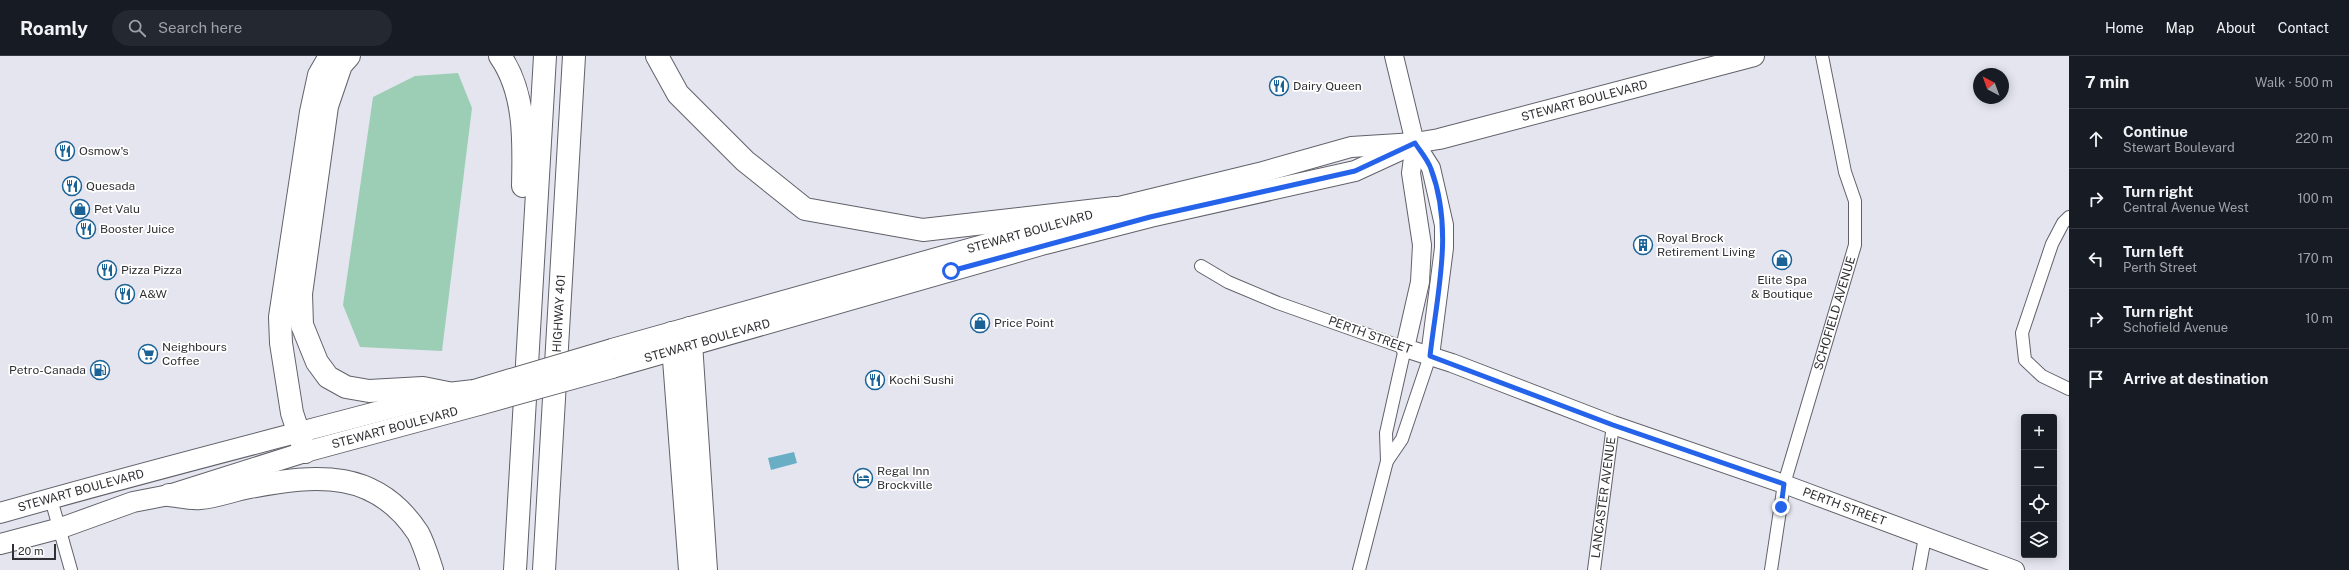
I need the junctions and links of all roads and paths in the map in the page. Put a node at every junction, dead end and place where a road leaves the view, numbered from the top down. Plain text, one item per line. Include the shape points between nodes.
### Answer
1 (330, 56) edge
2 (349, 56) edge
3 (500, 56) edge
4 (544, 56) edge
5 (574, 56) edge
6 (657, 56) edge
7 (1394, 56) edge
8 (1754, 56) edge
9 (1822, 56) edge
10 (1415, 143) junction
11 (1115, 208) junction
12 (2069, 217) edge
13 (1201, 266) dead end
14 (682, 339) junction
15 (1405, 348) junction
16 (1430, 356) junction
17 (2069, 389) edge
18 (448, 393) junction
19 (476, 398) junction
20 (525, 403) junction
21 (1613, 425) junction
22 (303, 443) junction
23 (1387, 461) junction
24 (1784, 484) junction
25 (169, 495) junction
26 (51, 499) junction
27 (0, 513) edge
28 (61, 528) junction
29 (1925, 537) junction
30 (0, 544) edge
31 (71, 570) edge
32 (432, 570) edge
33 (515, 570) edge
34 (544, 570) edge
35 (690, 570) edge
36 (706, 570) edge
37 (1359, 570) edge
38 (1594, 570) edge
39 (1771, 570) edge
40 (1919, 570) edge
41 (2015, 570) edge

1 - 22 highway via 319,75 311,112 280,317 281,343 292,413
2 - 18 highway via 341,65 327,106 301,294 302,325 317,362 328,377 346,387 369,391 423,388
3 - 20 highway via 512,75 523,132 518,342
4 - 20 highway
5 - 34 highway, HIGHWAY 401
6 - 11 highway via 678,94 744,161 805,209 923,230
7 - 10 street
8 - 10 main road, STEWART BOULEVARD via 1439,140
9 - 24 street, SCHOFIELD AVENUE via 1845,172 1855,201 1855,245
10 - 11 main road, STEWART BOULEVARD via 1351,147
10 - 14 main road, STEWART BOULEVARD via 1355,171 1150,217
10 - 15 street via 1411,173 1422,245 1420,282
10 - 16 street via 1431,168 1444,225 1444,248
11 - 14 main road, STEWART BOULEVARD
12 - 17 street via 2052,244 2022,333 2025,360 2042,376
13 - 15 street, PERTH STREET via 1228,282 1278,303
14 - 19 main road, STEWART BOULEVARD, bridge
14 - 35 highway
14 - 36 highway
15 - 16 street, PERTH STREET
15 - 23 street via 1386,433
16 - 21 street, PERTH STREET
16 - 23 street via 1402,439
18 - 19 main road, STEWART BOULEVARD
18 - 22 main road, STEWART BOULEVARD
19 - 22 main road, STEWART BOULEVARD
20 - 33 highway
21 - 24 street, PERTH STREET
21 - 38 street, LANCASTER AVENUE
22 - 25 main road, STEWART BOULEVARD
22 - 26 main road, STEWART BOULEVARD
23 - 37 street
24 - 29 street, PERTH STREET
24 - 39 street, SCHOFIELD AVENUE
25 - 28 main road, STEWART BOULEVARD via 133,502
25 - 32 highway via 199,499 250,487 322,478 356,484 379,492 406,517 418,534
26 - 27 main road, STEWART BOULEVARD
26 - 28 street
28 - 30 main road, STEWART BOULEVARD
28 - 31 street
29 - 40 street
29 - 41 street, PERTH STREET

